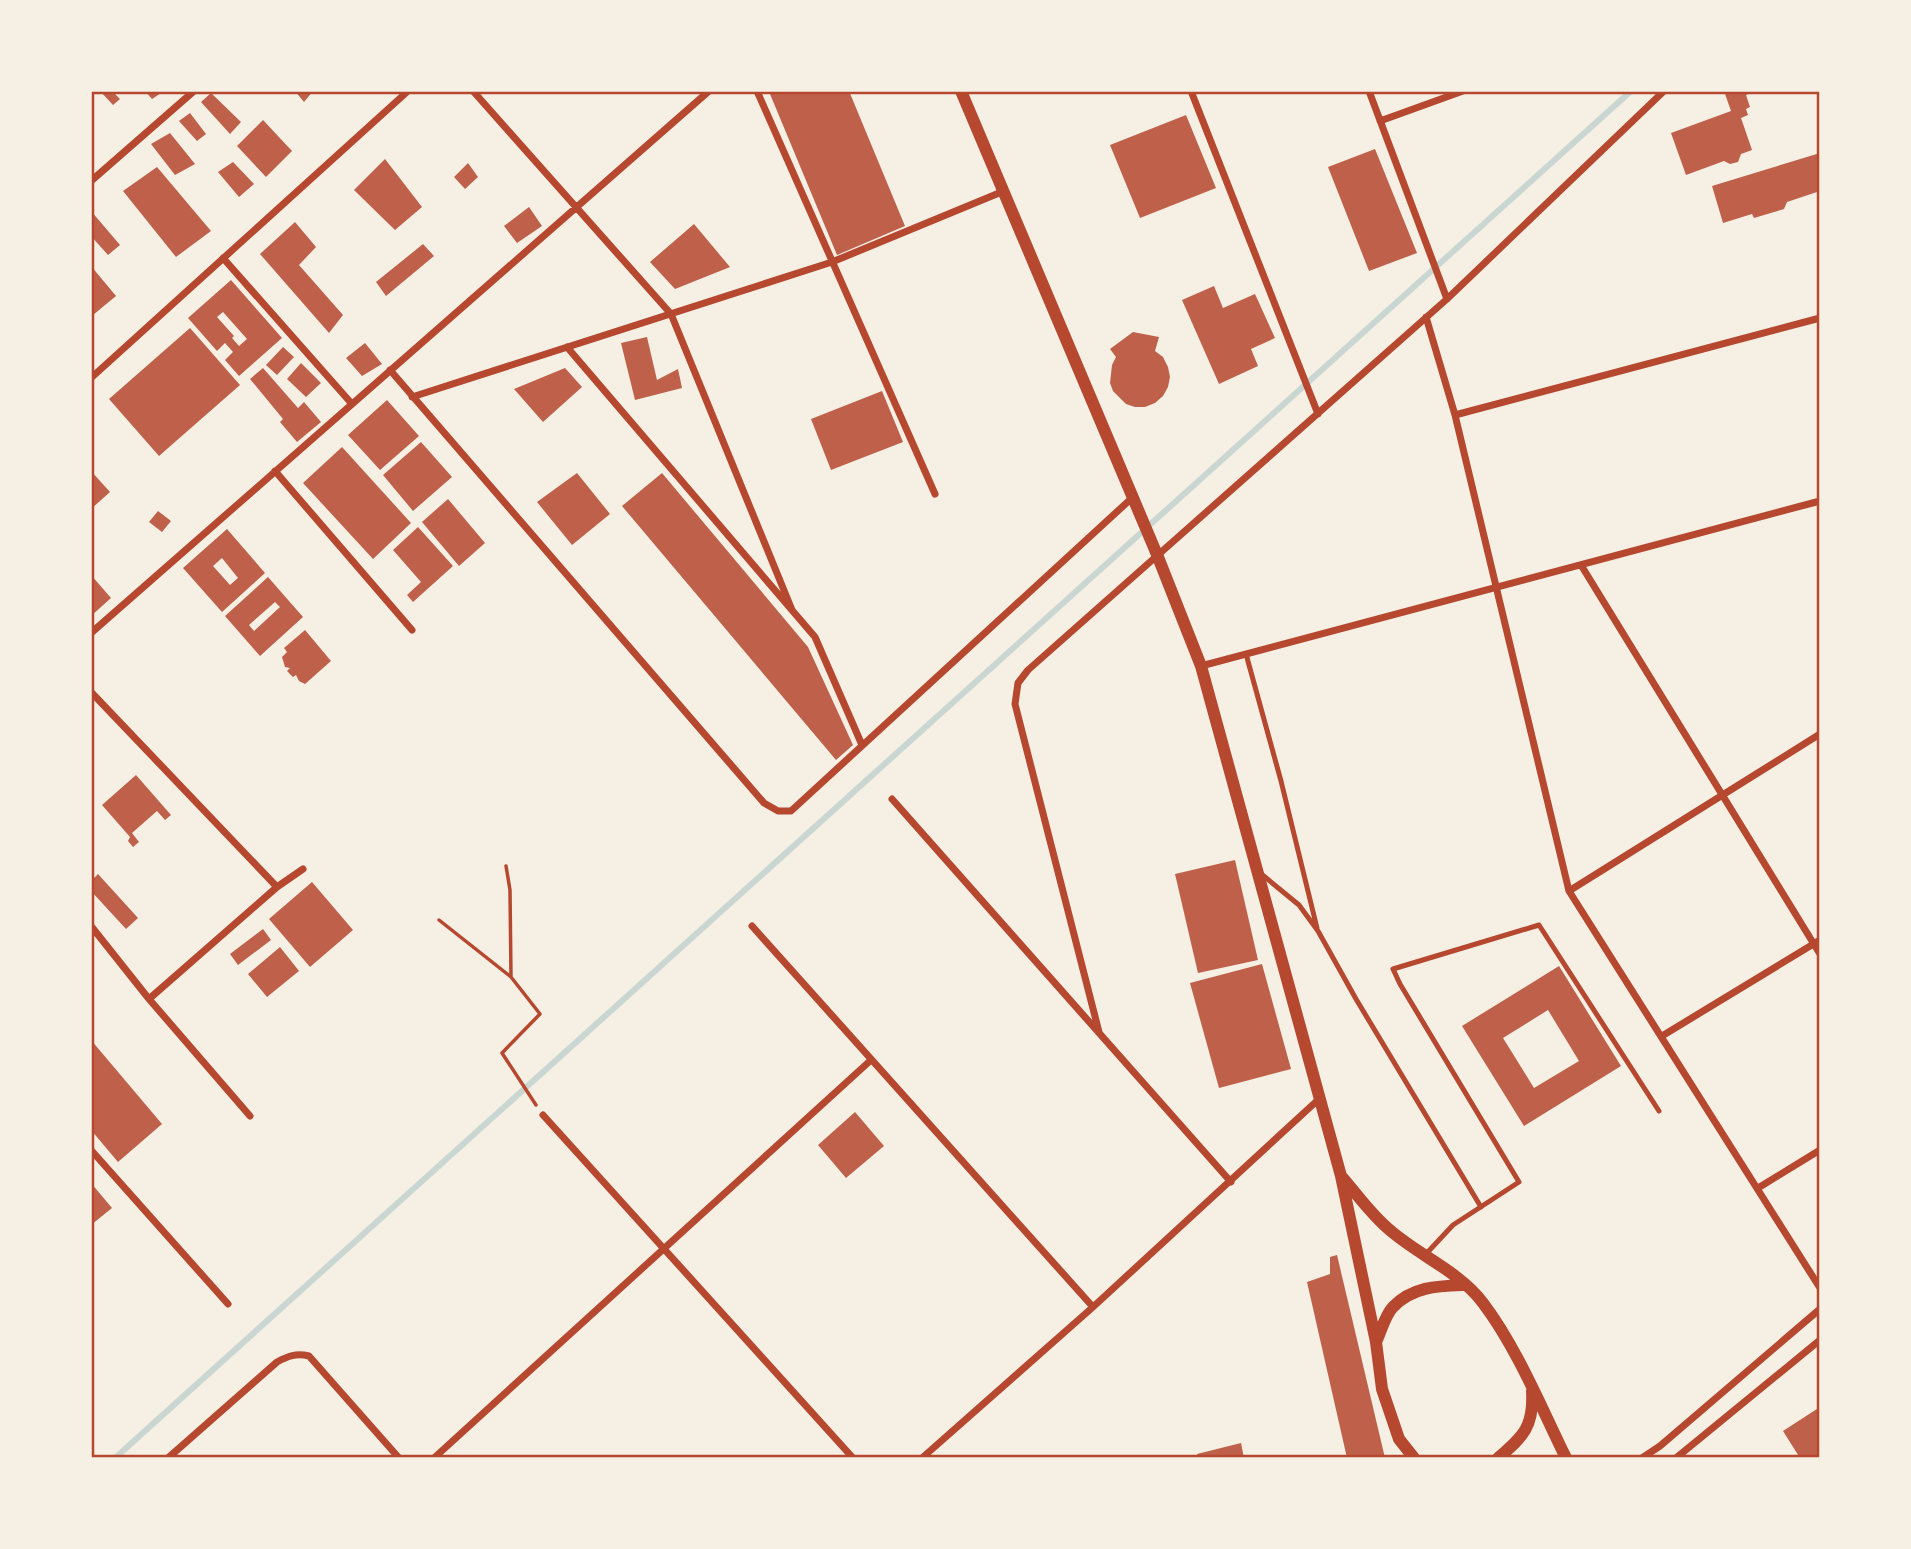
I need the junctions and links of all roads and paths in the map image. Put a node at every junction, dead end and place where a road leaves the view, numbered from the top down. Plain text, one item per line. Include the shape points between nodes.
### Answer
1 (194, 91) edge
2 (408, 91) edge
3 (472, 91) edge
4 (709, 91) edge
5 (757, 91) edge
6 (961, 91) edge
7 (1191, 91) edge
8 (1369, 91) edge
9 (1463, 91) edge
10 (1664, 91) edge
11 (1380, 121) junction
12 (91, 181) edge
13 (1004, 191) junction
14 (576, 208) junction
15 (223, 258) junction
16 (832, 262) junction
17 (1447, 299) junction
18 (671, 314) junction
19 (1426, 317) junction
20 (1820, 318) edge
21 (567, 347) junction
22 (390, 370) junction
23 (91, 377) edge
24 (412, 397) junction
25 (352, 404) junction
26 (1318, 414) junction
27 (1455, 415) junction
28 (275, 471) junction
29 (935, 494) dead end
30 (1820, 501) edge
31 (1135, 502) junction
32 (1158, 557) junction
33 (1581, 565) junction
34 (1496, 587) junction
35 (792, 610) junction
36 (412, 630) dead end
37 (91, 632) edge
38 (1246, 654) junction
39 (1201, 666) junction
40 (91, 692) edge
41 (1820, 734) edge
42 (863, 745) junction
43 (1723, 795) junction
44 (892, 799) dead end
45 (506, 866) dead end
46 (303, 869) dead end
47 (1257, 871) junction
48 (277, 887) junction
49 (1569, 891) junction
50 (439, 920) dead end
51 (91, 926) edge
52 (752, 926) dead end
53 (1318, 931) junction
54 (1817, 942) edge
55 (1820, 954) edge
56 (511, 977) junction
57 (149, 999) junction
58 (1099, 1032) junction
59 (1662, 1036) junction
60 (872, 1059) junction
61 (1319, 1098) junction
62 (1659, 1111) dead end
63 (543, 1115) joint
64 (250, 1116) dead end
65 (91, 1150) edge
66 (1820, 1150) edge
67 (1340, 1176) junction
68 (1231, 1182) junction
69 (1758, 1188) junction
70 (1480, 1207) junction
71 (664, 1249) junction
72 (1425, 1255) junction
73 (1466, 1285) junction
74 (1820, 1288) edge
75 (228, 1304) dead end
76 (1093, 1307) junction
77 (1820, 1309) edge
78 (1820, 1340) edge
79 (1376, 1342) junction
80 (1531, 1385) junction
81 (168, 1458) edge
82 (399, 1458) edge
83 (434, 1458) edge
84 (853, 1458) edge
85 (922, 1458) edge
86 (1414, 1458) edge
87 (1498, 1458) edge
88 (1566, 1458) edge
89 (1642, 1458) edge
90 (1676, 1458) edge

1 - 12 street
2 - 15 street
3 - 14 street
4 - 14 street
5 - 16 street
6 - 13 street
7 - 26 street
8 - 11 street
9 - 11 street
10 - 17 street
11 - 17 street
13 - 16 street
13 - 31 street
14 - 18 street
14 - 22 street
15 - 23 street
15 - 25 street
16 - 18 street
16 - 29 street
17 - 19 street
18 - 21 street
18 - 35 street
19 - 26 street
19 - 27 street
20 - 27 street
21 - 24 street
21 - 35 street
22 - 24 street
22 - 25 street
24 - 42 street via 764,803 778,811 792,811
25 - 28 street
26 - 32 street
27 - 34 street
28 - 36 street
28 - 37 street
30 - 33 street
31 - 32 street
31 - 42 street
32 - 39 street
32 - 58 street via 1028,670 1018,683 1015,704
33 - 34 street
33 - 43 street
34 - 38 street
34 - 49 street
35 - 42 street via 815,638
38 - 39 street
38 - 53 lane
39 - 47 street
40 - 48 street
41 - 43 street
43 - 49 street
43 - 54 street
44 - 58 street
45 - 56 path
46 - 48 street
47 - 53 lane via 1299,905
47 - 61 street
48 - 57 street
49 - 59 street
50 - 56 path
51 - 57 street
52 - 60 street
53 - 70 lane
54 - 55 street
54 - 59 street
56 - 63 path via 540,1014 502,1053
57 - 64 street
58 - 68 street
59 - 69 street
60 - 71 street
60 - 76 street
61 - 67 street
61 - 68 street
62 - 70 lane via 1539,925 1393,969 1519,1182
63 - 71 street
65 - 75 street
66 - 69 street
67 - 72 street via 1390,1231
67 - 79 street
68 - 76 street
69 - 74 street
70 - 72 lane via 1452,1225
71 - 83 street
71 - 84 street
72 - 73 street
73 - 79 street via 1413,1292 1391,1308
73 - 80 street via 1483,1302
76 - 85 street
77 - 89 street
78 - 90 street
79 - 86 street via 1382,1388 1399,1439
80 - 87 street via 1533,1406 1523,1436
80 - 88 street
81 - 82 street via 276,1362 298,1353 309,1356

